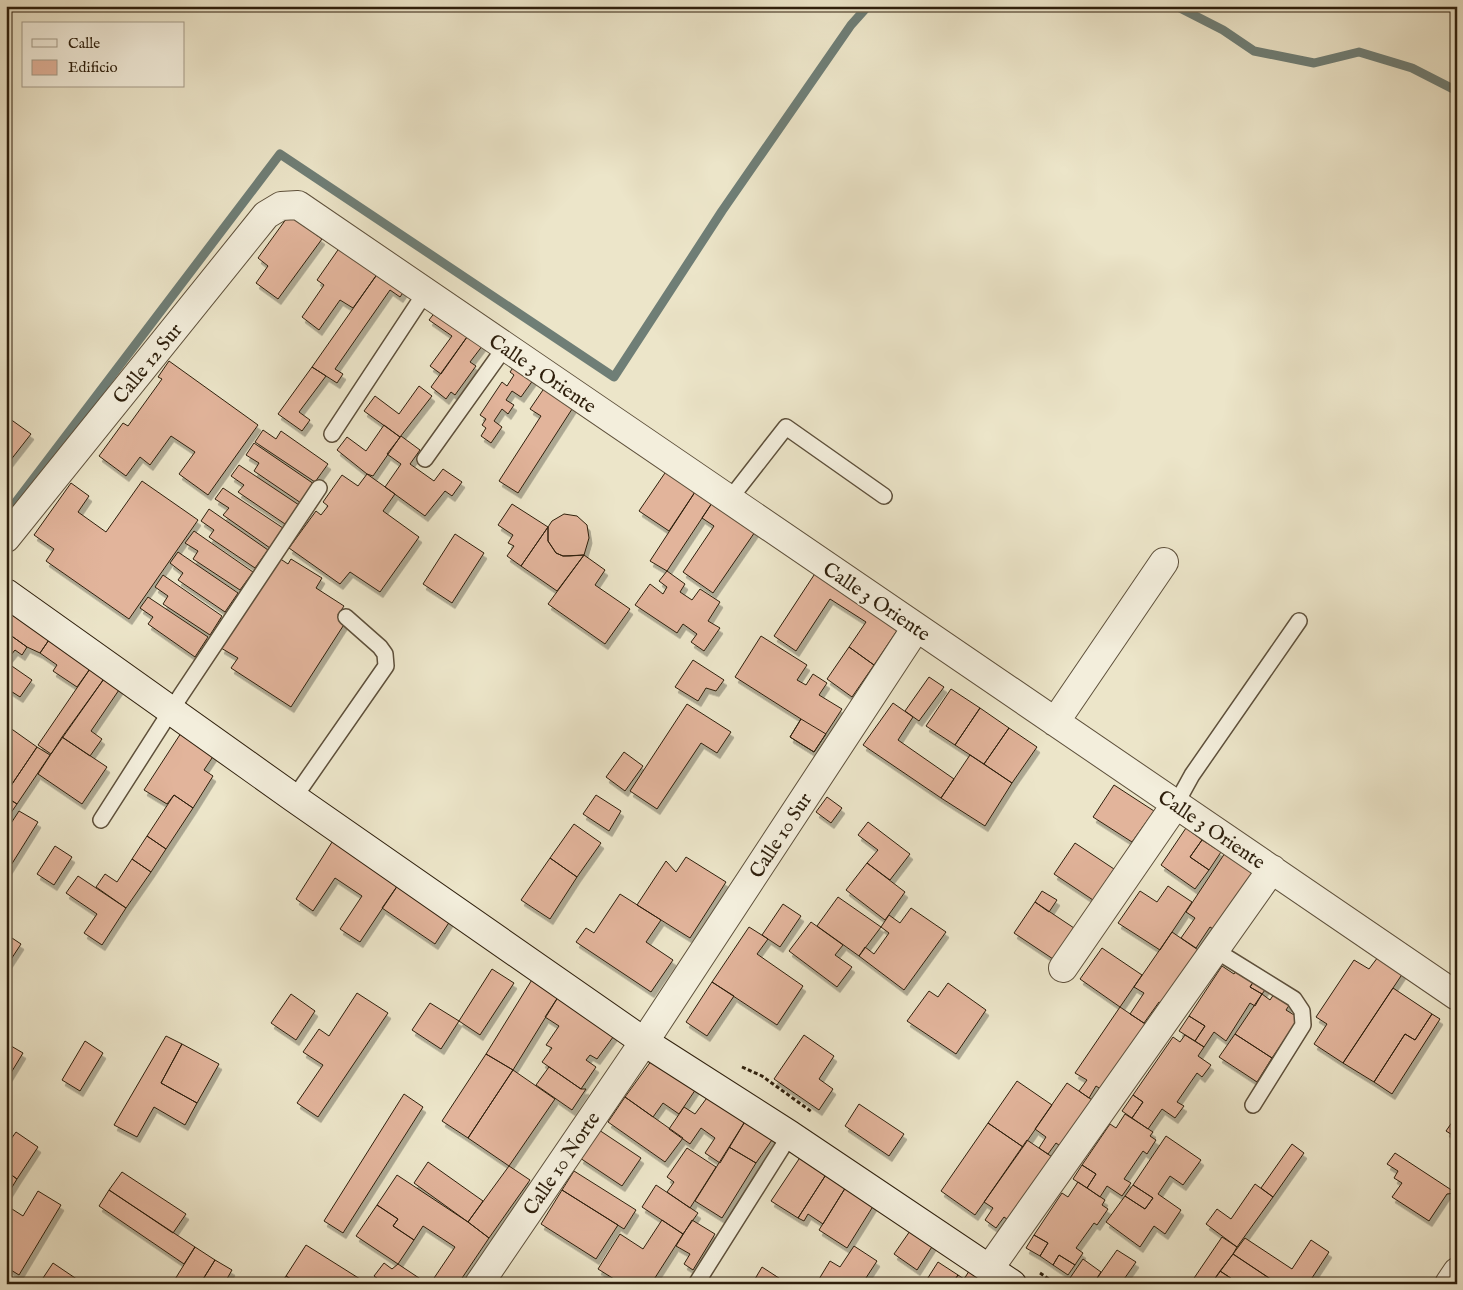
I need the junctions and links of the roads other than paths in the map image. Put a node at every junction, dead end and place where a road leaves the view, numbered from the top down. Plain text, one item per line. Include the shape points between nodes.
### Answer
1 (298, 205) joint
2 (426, 293) junction
3 (505, 347) junction
4 (332, 434) dead end
5 (425, 459) dead end
6 (318, 488) dead end
7 (884, 496) dead end
8 (729, 500) junction
9 (6, 538) edge
10 (1164, 562) dead end
11 (6, 593) edge
12 (346, 617) dead end
13 (1299, 621) dead end
14 (916, 628) junction
15 (171, 711) junction
16 (1055, 722) junction
17 (294, 798) junction
18 (1176, 804) junction
19 (102, 820) dead end
20 (1272, 869) junction
21 (1215, 950) junction
22 (1063, 968) dead end
23 (1457, 996) edge
24 (643, 1041) junction
25 (1253, 1105) dead end
26 (790, 1135) junction
27 (989, 1269) junction
28 (1457, 1272) edge
29 (479, 1284) edge
30 (696, 1284) edge
31 (1012, 1284) edge
32 (1449, 1284) edge

1 - 2 street, Calle 3 Oriente
1 - 9 street, Calle 12 Sur via 281,206 266,215
2 - 3 street, Calle 3 Oriente
2 - 4 lane
3 - 5 lane
3 - 8 street, Calle 3 Oriente
6 - 15 lane
7 - 8 lane via 786,427
8 - 14 street, Calle 3 Oriente
10 - 16 street
11 - 15 street
12 - 17 lane via 380,647 385,654 386,666
13 - 18 lane via 1192,775
14 - 16 street, Calle 3 Oriente
14 - 24 street, Calle 10 Sur
15 - 17 street
15 - 19 lane
16 - 18 street, Calle 3 Oriente
17 - 24 street
18 - 20 street, Calle 3 Oriente
18 - 22 street
20 - 21 street
20 - 23 street, Calle 3 Oriente
21 - 25 lane via 1294,999 1302,1011 1303,1024
21 - 27 street
24 - 26 street
24 - 29 street, Calle 10 Norte
26 - 27 street
26 - 30 lane
27 - 31 street
28 - 32 street

